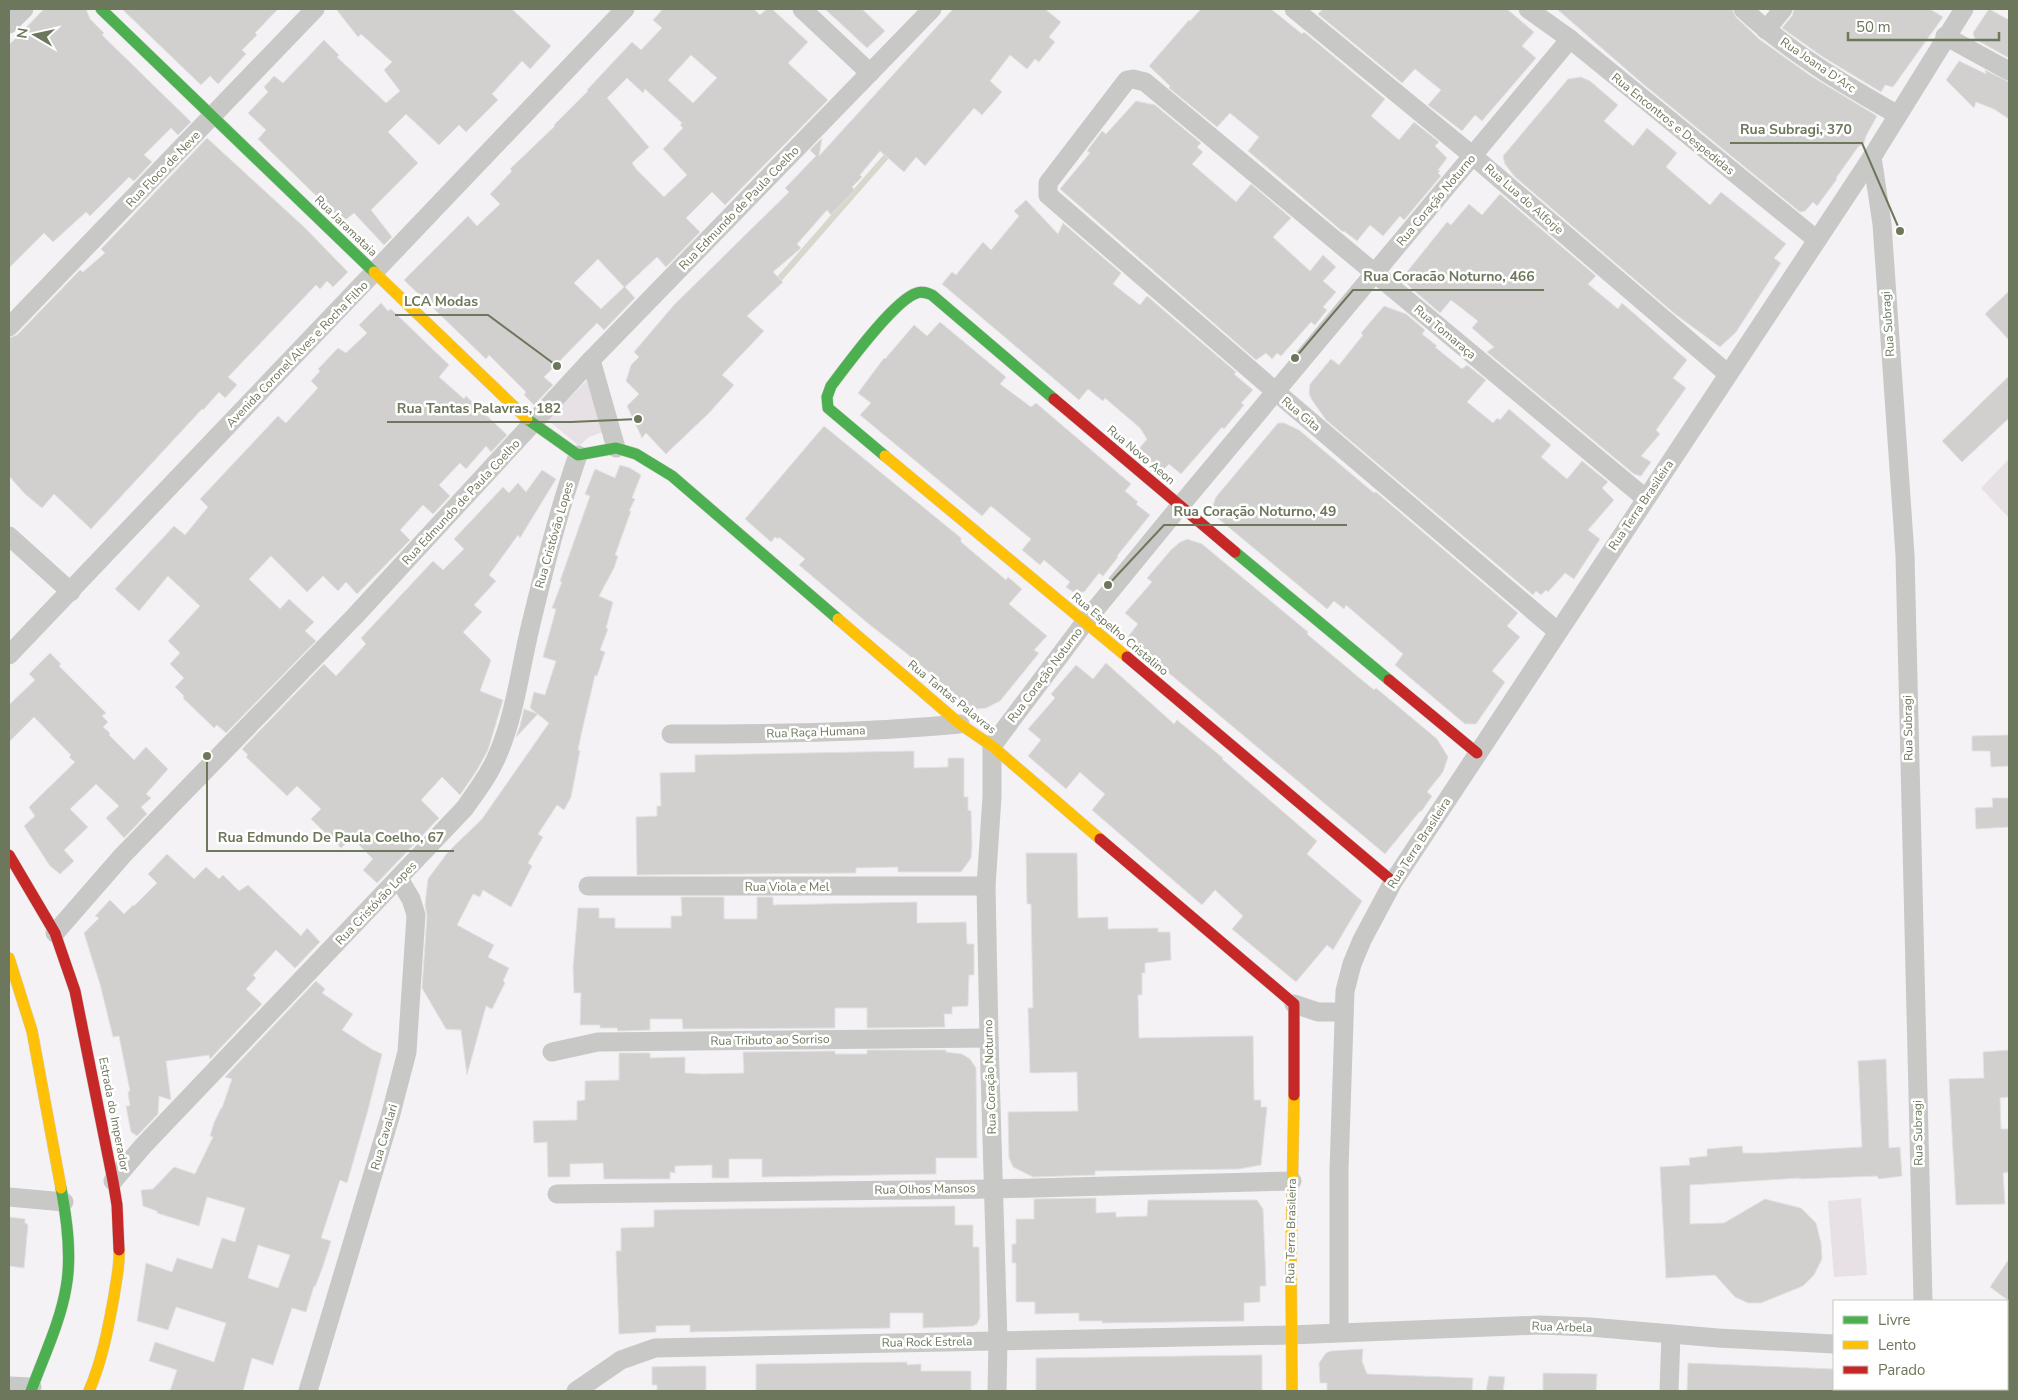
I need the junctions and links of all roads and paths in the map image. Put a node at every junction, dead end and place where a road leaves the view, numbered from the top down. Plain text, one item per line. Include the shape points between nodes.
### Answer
1 (24, 9) edge
2 (101, 9) edge
3 (315, 9) edge
4 (625, 9) edge
5 (802, 9) edge
6 (932, 9) edge
7 (1294, 9) edge
8 (1528, 9) edge
9 (1743, 9) edge
10 (1783, 9) edge
11 (1964, 9) edge
12 (9, 24) edge
13 (1766, 30) junction
14 (1945, 36) junction
15 (1570, 39) junction
16 (2009, 70) edge
17 (870, 73) junction
18 (1898, 115) junction
19 (213, 116) junction
20 (1473, 156) junction
21 (1872, 157) junction
22 (1048, 194) joint
23 (1817, 240) junction
24 (375, 272) junction
25 (1374, 274) junction
26 (9, 327) edge
27 (591, 360) junction
28 (1728, 374) junction
29 (1275, 392) junction
30 (828, 408) joint
31 (532, 424) junction
32 (616, 448) junction
33 (578, 456) junction
34 (1645, 498) junction
35 (1180, 506) junction
36 (9, 536) edge
37 (71, 592) junction
38 (1085, 622) junction
39 (1557, 631) junction
40 (9, 655) edge
41 (960, 724) junction
42 (671, 734) dead end
43 (992, 746) junction
44 (1477, 753) junction
45 (9, 855) edge
46 (399, 879) junction
47 (1393, 882) junction
48 (588, 886) dead end
49 (986, 886) junction
50 (55, 934) junction
51 (9, 958) edge
52 (1294, 1004) junction
53 (1344, 1012) junction
54 (989, 1038) junction
55 (552, 1052) dead end
56 (113, 1181) junction
57 (1292, 1181) junction
58 (994, 1189) junction
59 (557, 1194) dead end
60 (9, 1197) edge
61 (64, 1202) junction
62 (1923, 1300) edge
63 (1339, 1332) junction
64 (1671, 1334) junction
65 (1290, 1335) junction
66 (998, 1340) junction
67 (1833, 1344) edge
68 (9, 1386) edge
69 (32, 1389) edge
70 (89, 1391) edge
71 (308, 1391) edge
72 (576, 1391) edge
73 (997, 1391) edge
74 (1292, 1391) edge
75 (1669, 1391) edge

1 - 12 street
2 - 19 street, Rua Jaramataia
3 - 19 street, Rua Floco de Neve
4 - 24 street, Avenida Coronel Alves e Rocha Filho
5 - 17 street
6 - 17 street, Rua Edmundo de Paula Coelho
7 - 20 street, Rua Lua do Alforje
8 - 15 street, Rua Encontros e Despedidas
9 - 13 street, Rua Joana D'Arc
10 - 13 street
11 - 14 street, Rua Terra Brasileira
13 - 18 street, Rua Joana D'Arc via 1829,75
14 - 16 street
14 - 18 street, Rua Terra Brasileira
15 - 20 street, Rua Coração Noturno
15 - 23 street, Rua Encontros e Despedidas
17 - 27 street, Rua Edmundo de Paula Coelho
18 - 21 street, Rua Terra Brasileira
19 - 24 street, Rua Jaramataia
19 - 26 street, Rua Floco de Neve
20 - 25 street, Rua Coração Noturno
20 - 28 street, Rua Lua do Alforje
21 - 23 street, Rua Terra Brasileira
21 - 62 street, Rua Subragi via 1882,224 1905,555
22 - 25 street, Rua Tomaraça via 1048,183 1127,80 1141,80
22 - 29 street, Rua Gita
23 - 28 street, Rua Terra Brasileira
24 - 31 street, Rua Jaramataia
24 - 37 street, Avenida Coronel Alves e Rocha Filho
25 - 29 street, Rua Coração Noturno
25 - 34 street, Rua Tomaraça
27 - 31 street, Rua Edmundo de Paula Coelho
27 - 32 street
28 - 34 street, Rua Terra Brasileira
29 - 35 street, Rua Coração Noturno
29 - 39 street, Rua Gita
30 - 35 street, Rua Novo Aeon via 826,401 831,386 887,318 915,294 927,292
30 - 38 street, Rua Espelho Cristalino
31 - 33 street, Rua Jaramataia
31 - 50 street, Rua Edmundo de Paula Coelho via 355,616 122,854
32 - 33 street
32 - 41 street, Rua Tantas Palavras via 636,454 672,476
33 - 46 street, Rua Cristóvão Lopes via 562,499 544,566 509,722 498,754 464,809
34 - 39 street, Rua Terra Brasileira
35 - 38 street, Rua Coração Noturno
35 - 44 street, Rua Novo Aeon
36 - 37 street
37 - 40 street, Avenida Coronel Alves e Rocha Filho
38 - 43 street, Rua Coração Noturno
38 - 47 street, Rua Espelho Cristalino
39 - 44 street, Rua Terra Brasileira
41 - 42 street, Rua Raça Humana via 788,734
41 - 43 street, Rua Tantas Palavras
43 - 49 street, Rua Coração Noturno
43 - 52 street, Rua Tantas Palavras
44 - 47 street, Rua Terra Brasileira
45 - 50 street, Estrada do Imperador
46 - 56 street, Rua Cristóvão Lopes
46 - 71 street, Rua Cavalari via 416,915 407,1052
47 - 53 street, Rua Terra Brasileira via 1352,964
48 - 49 street, Rua Viola e Mel
49 - 54 street, Rua Coração Noturno
50 - 56 street, Estrada do Imperador via 75,992
51 - 61 street via 32,1031
52 - 53 street via 1318,1012
52 - 57 street, Rua Terra Brasileira
53 - 63 street, Rua Terra Brasileira via 1339,1170
54 - 55 street, Rua Tributo ao Sorriso via 598,1042
54 - 58 street, Rua Coração Noturno
56 - 70 street, Estrada do Imperador via 120,1261 98,1370
57 - 58 street, Rua Olhos Mansos
57 - 65 street, Rua Terra Brasileira
58 - 59 street, Rua Olhos Mansos
58 - 66 street, Rua Coração Noturno
60 - 61 street
61 - 69 street via 70,1263 66,1289
63 - 64 street, Rua Arbela via 1540,1325
63 - 65 street, Rua Arbela
64 - 67 street, Rua Arbela
64 - 75 street
65 - 66 street, Rua Rock Estrela
65 - 74 street, Rua Terra Brasileira
66 - 72 street, Rua Rock Estrela via 655,1348 621,1360
66 - 73 street, Rua Coração Noturno
68 - 69 street

